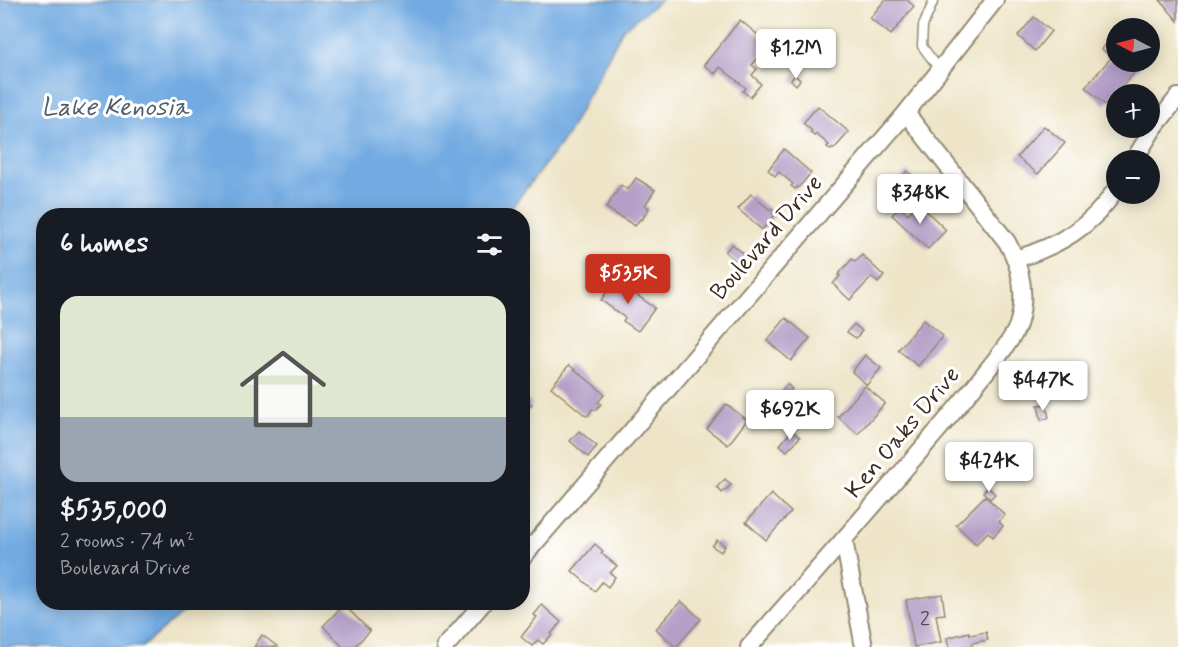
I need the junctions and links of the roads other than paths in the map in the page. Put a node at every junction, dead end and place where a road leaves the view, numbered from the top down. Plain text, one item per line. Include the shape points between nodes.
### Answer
1 (934, 0) edge
2 (995, 0) edge
3 (940, 70) junction
4 (1178, 97) edge
5 (906, 113) junction
6 (1140, 150) edge
7 (1106, 202) edge
8 (1016, 259) junction
9 (844, 540) junction
10 (530, 549) edge
11 (477, 610) edge
12 (445, 647) edge
13 (749, 647) edge
14 (864, 647) edge

1 - 3 lane via 923,26 922,46
2 - 3 street, Boulevard Drive
3 - 5 street, Boulevard Drive
4 - 6 street
5 - 8 street, Ken Oaks Drive via 1007,242
5 - 10 street, Boulevard Drive
7 - 8 street via 1069,238
8 - 9 street, Ken Oaks Drive via 1021,272 1022,302 1010,341
9 - 13 street, Ken Oaks Drive
9 - 14 street
11 - 12 street

